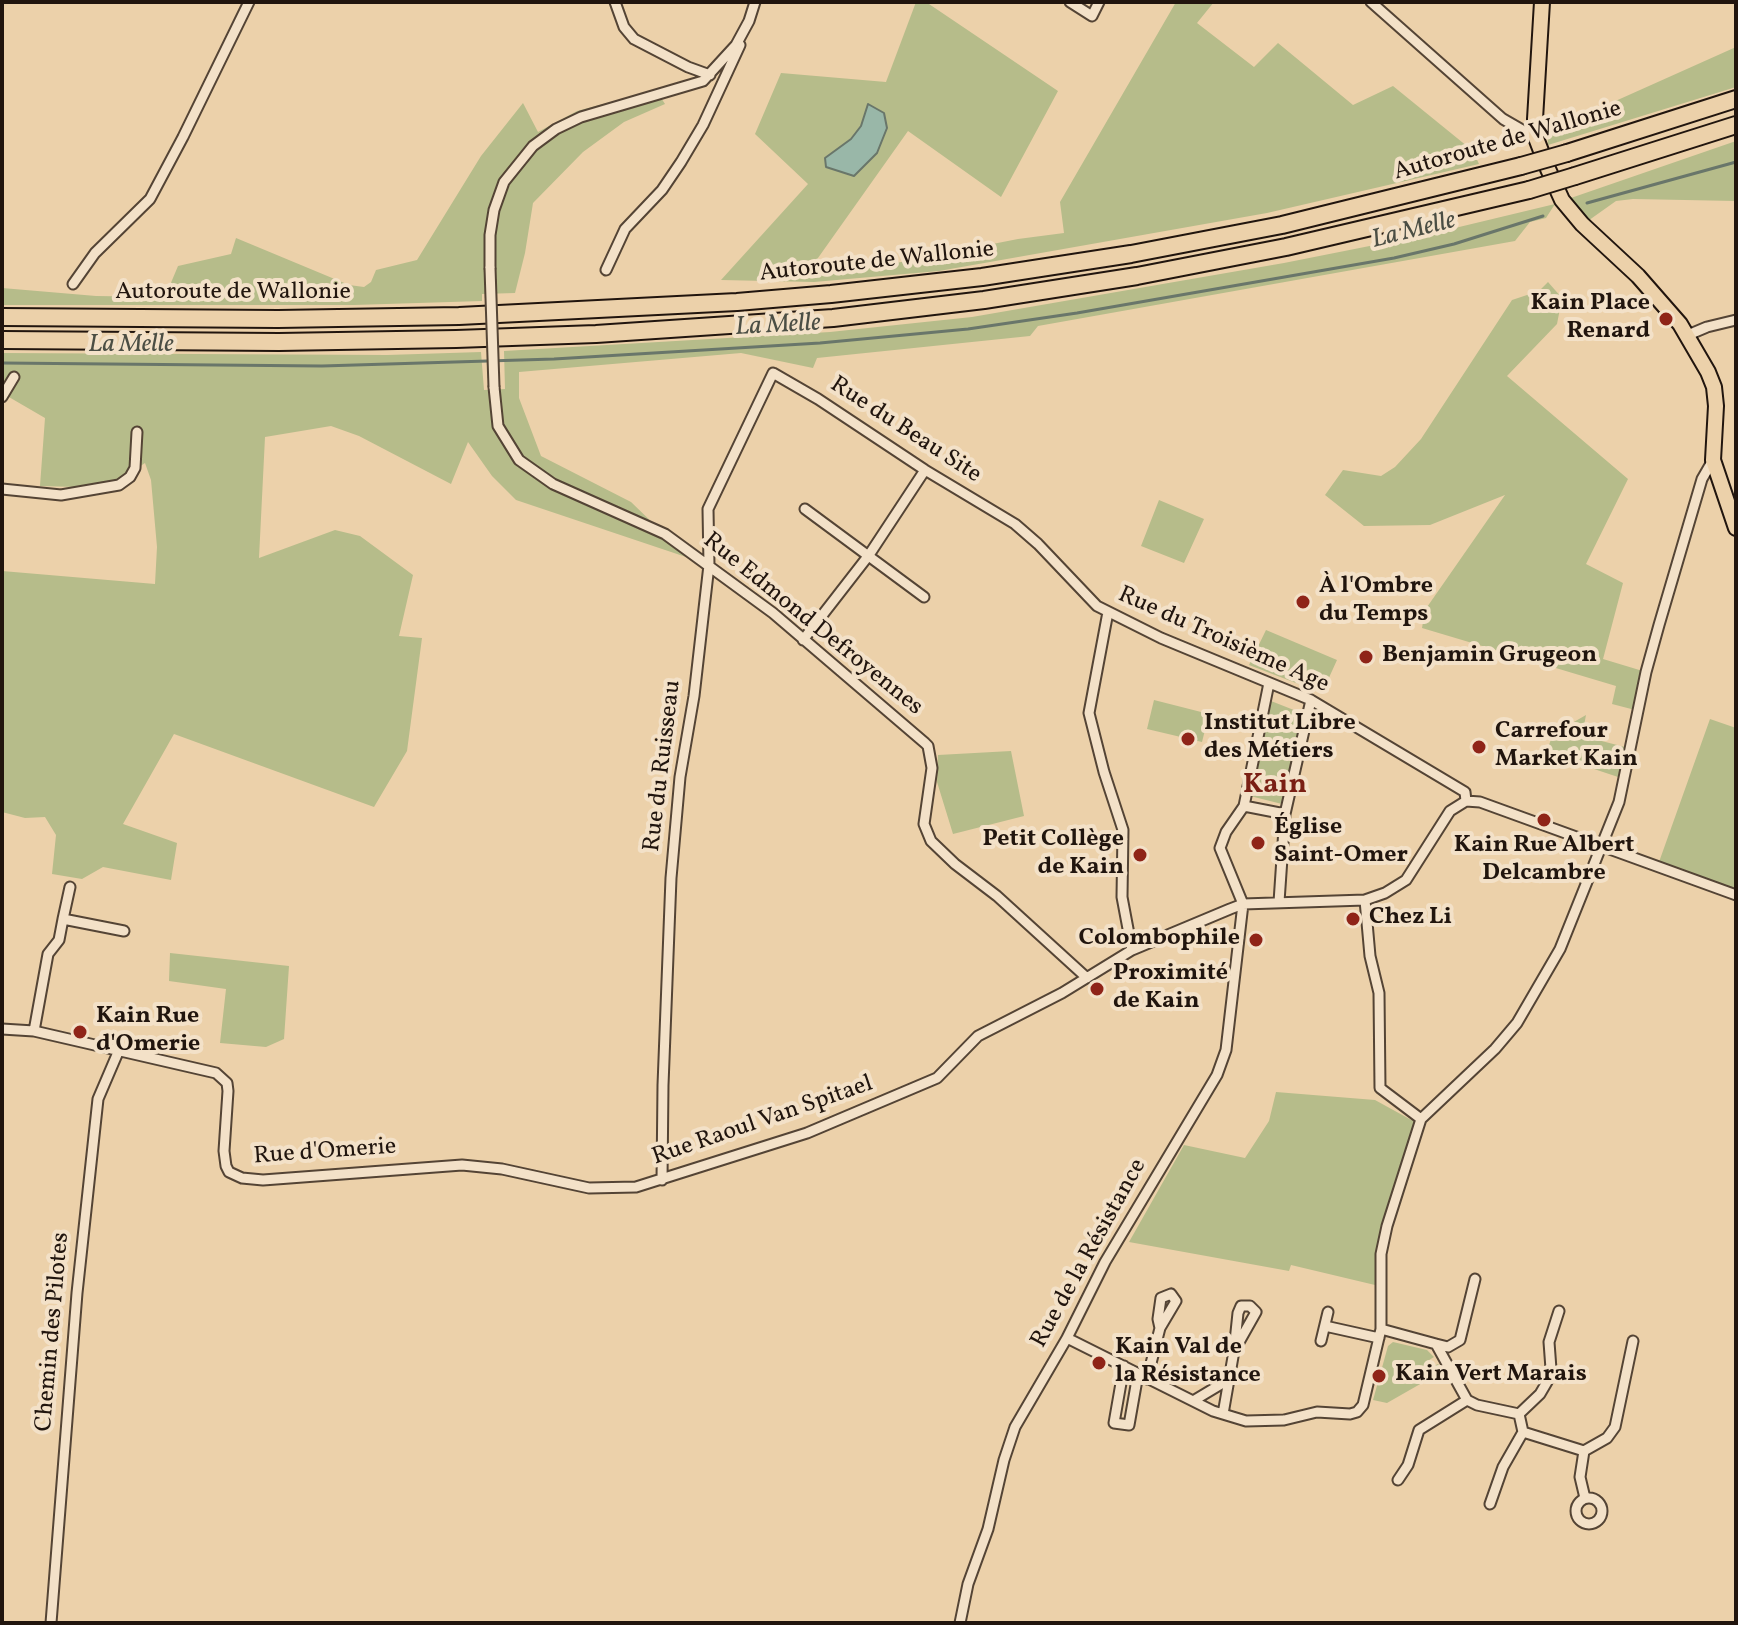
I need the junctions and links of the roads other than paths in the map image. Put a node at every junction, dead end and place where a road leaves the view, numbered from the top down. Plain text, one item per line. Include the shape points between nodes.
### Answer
1 (249, 2) edge
2 (615, 2) edge
3 (755, 2) edge
4 (1070, 2) edge
5 (1099, 2) edge
6 (1371, 2) edge
7 (1542, 2) edge
8 (741, 37) junction
9 (707, 78) junction
10 (718, 94) junction
11 (1736, 99) edge
12 (1736, 125) edge
13 (1536, 138) junction
14 (606, 270) dead end
15 (73, 284) dead end
16 (2, 317) edge
17 (1736, 320) edge
18 (1688, 335) junction
19 (2, 340) edge
20 (773, 373) joint
21 (14, 377) dead end
22 (2, 397) edge
23 (137, 432) dead end
24 (1713, 460) junction
25 (925, 470) junction
26 (2, 489) edge
27 (805, 509) dead end
28 (1015, 524) joint
29 (1736, 528) edge
30 (869, 555) junction
31 (709, 565) junction
32 (924, 597) dead end
33 (1108, 612) junction
34 (803, 640) junction
35 (1269, 683) junction
36 (1311, 700) junction
37 (1466, 801) junction
38 (1243, 808) junction
39 (1285, 814) junction
40 (1600, 847) junction
41 (70, 887) dead end
42 (1736, 895) edge
43 (1365, 900) junction
44 (1279, 902) junction
45 (1243, 904) junction
46 (63, 919) junction
47 (124, 931) dead end
48 (1132, 950) junction
49 (1087, 978) junction
50 (2, 1029) edge
51 (34, 1031) junction
52 (119, 1050) junction
53 (1421, 1119) junction
54 (662, 1180) junction
55 (649, 1184) joint
56 (1475, 1279) dead end
57 (1559, 1311) dead end
58 (1328, 1312) dead end
59 (1325, 1326) junction
60 (1160, 1328) dead end
61 (1380, 1334) junction
62 (1067, 1338) junction
63 (1321, 1341) dead end
64 (1633, 1341) dead end
65 (1436, 1344) junction
66 (1234, 1351) dead end
67 (1124, 1366) junction
68 (1142, 1376) junction
69 (1228, 1380) junction
70 (1467, 1400) junction
71 (1193, 1401) junction
72 (1223, 1414) junction
73 (1519, 1414) junction
74 (1523, 1432) junction
75 (1584, 1451) junction
76 (1398, 1480) dead end
77 (1585, 1498) dead end
78 (1490, 1504) dead end
79 (51, 1623) edge
80 (960, 1623) edge

1 - 15 street via 150,199 95,253
2 - 9 street via 634,39
3 - 8 street
4 - 5 street via 1092,16
6 - 13 street via 1503,119
7 - 13 main road
8 - 9 street
8 - 10 street
9 - 10 street
9 - 31 street, Rue Edmond Defroyennes, bridge via 581,117 533,146 504,182 494,210 490,268 498,426 519,460 553,484 665,534
10 - 14 street via 662,190 625,229
11 - 16 highway, Autoroute de Wallonie, bridge via 1521,166 1282,225 982,277 721,303 459,316
12 - 19 highway, Autoroute de Wallonie, bridge via 1529,190 1286,247 984,300 833,318 596,334 279,342
13 - 18 main road via 1562,200
17 - 18 street
18 - 24 main road via 1714,387
20 - 25 street, Rue du Beau Site
20 - 31 street, Rue du Ruisseau via 708,509
21 - 22 street
23 - 26 street via 135,468 119,485 61,495
24 - 29 main road
24 - 40 street via 1702,479 1646,672 1619,802
25 - 28 street, Rue du Beau Site
25 - 30 street
27 - 30 street
28 - 33 street, Rue du Troisième Age via 1083,594
30 - 32 street
30 - 34 street
31 - 34 street, Rue Edmond Defroyennes
31 - 54 street, Rue du Ruisseau via 671,878
33 - 35 street, Rue du Troisième Age
33 - 48 street via 1089,713 1123,830 1122,897
34 - 49 street, Rue Edmond Defroyennes via 928,746 932,768 924,824 931,841
35 - 36 street, Rue du Troisième Age
35 - 38 street
36 - 37 street, Rue du Troisième Age via 1465,792
36 - 39 street
37 - 40 street
37 - 43 street via 1450,811 1406,880
38 - 39 street
38 - 45 street via 1220,848
39 - 44 street
40 - 42 street
40 - 53 street via 1560,949 1517,1023
41 - 46 street
43 - 44 street, Rue Raoul Van Spitael
43 - 53 street via 1379,993 1380,1088
44 - 45 street, Rue Raoul Van Spitael
45 - 48 street, Rue Raoul Van Spitael
45 - 62 street, Rue de la Résistance via 1226,1050 1217,1075 1105,1262
46 - 47 street
46 - 51 street via 59,940 48,954
48 - 49 street, Rue Raoul Van Spitael
49 - 54 street, Rue Raoul Van Spitael via 978,1036 937,1078 807,1133
50 - 51 street, Rue d'Omerie
51 - 52 street, Rue d'Omerie
52 - 55 street, Rue d'Omerie via 222,1077 228,1091 224,1160 229,1172 242,1178 462,1165 589,1188
52 - 79 street, Chemin des Pilotes via 98,1099
53 - 61 street via 1381,1254
54 - 55 street, Rue Raoul Van Spitael
56 - 65 street via 1460,1340 1448,1347
57 - 73 street via 1549,1342 1547,1382
58 - 59 street
59 - 61 street
59 - 63 street
60 - 68 street
61 - 65 street
61 - 72 street via 1357,1412 1246,1421
62 - 67 street
62 - 80 street, Rue de la Résistance via 1015,1427
64 - 75 street via 1615,1427
65 - 70 street
66 - 69 street
67 - 68 street
67 - 68 street via 1114,1423 1129,1425
68 - 71 street
69 - 71 street
69 - 72 street
70 - 73 street
70 - 76 street via 1419,1430
71 - 72 street
73 - 74 street
74 - 75 street
74 - 78 street
75 - 77 street via 1580,1477

